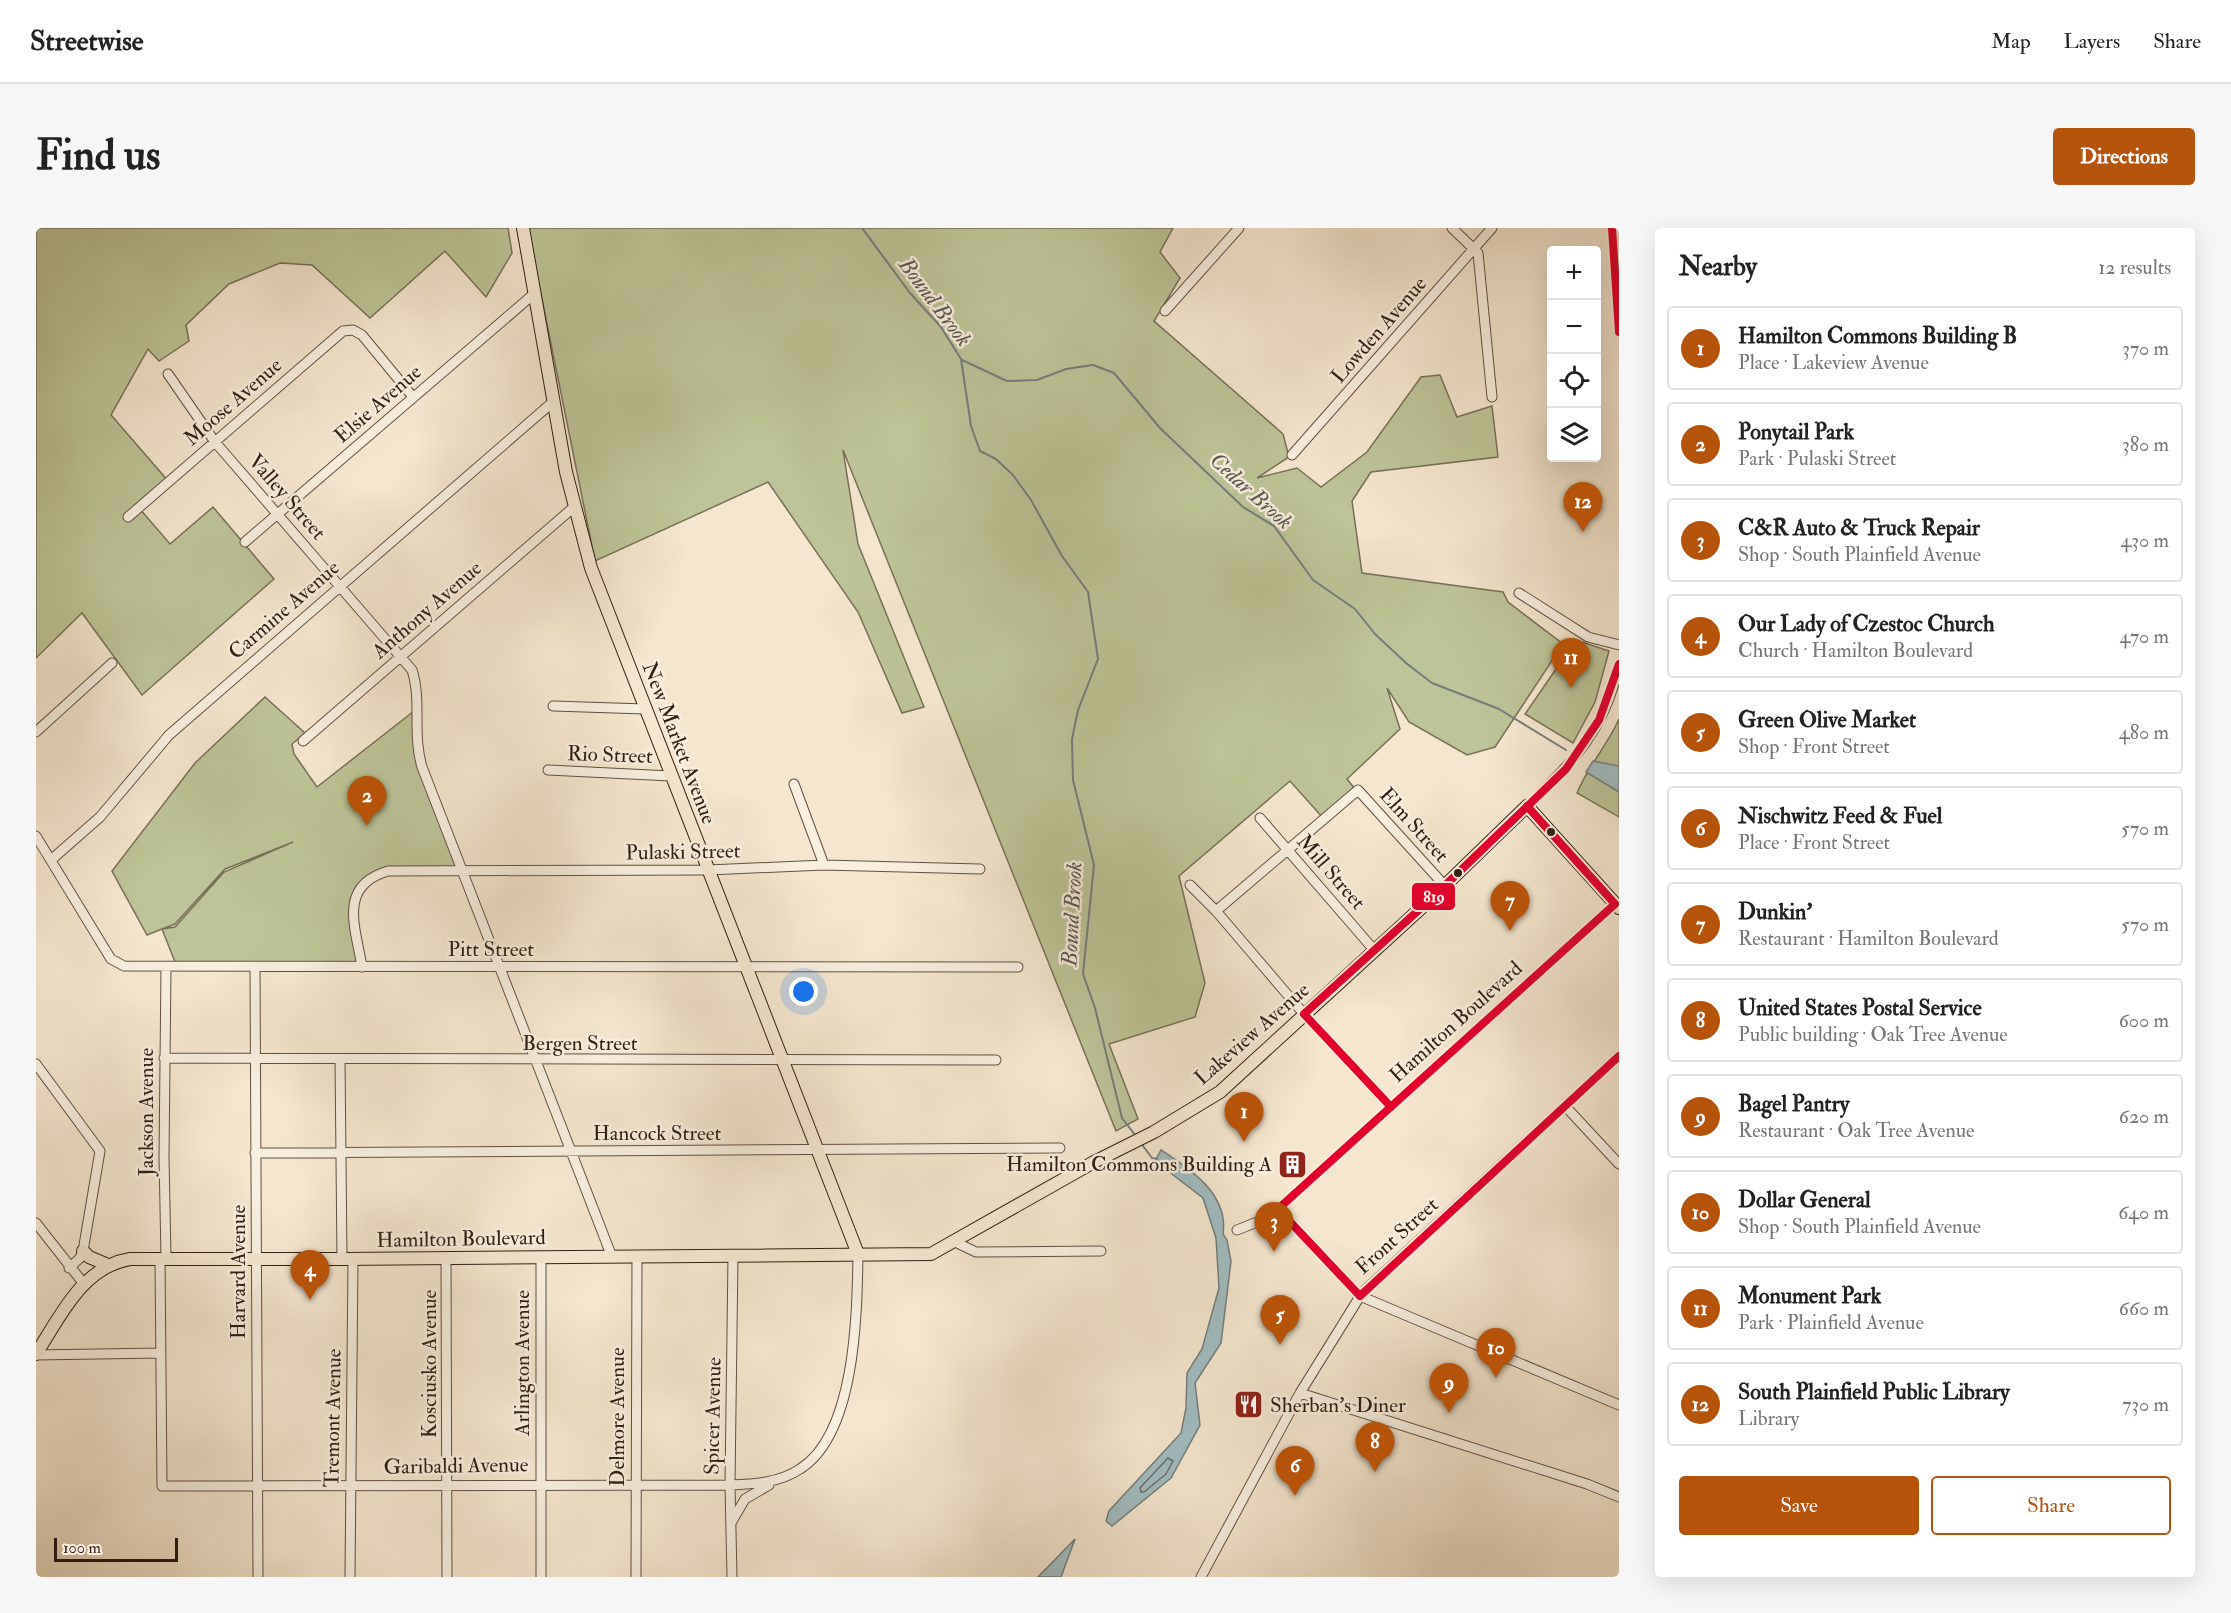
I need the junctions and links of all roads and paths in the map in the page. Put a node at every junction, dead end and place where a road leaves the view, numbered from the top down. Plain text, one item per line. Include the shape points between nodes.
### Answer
1 (523, 228) edge
2 (1239, 228) edge
3 (1452, 228) edge
4 (1492, 228) edge
5 (1612, 228) edge
6 (1474, 248) junction
7 (534, 293) junction
8 (1165, 311) dead end
9 (1619, 332) edge
10 (168, 374) dead end
11 (1492, 396) dead end
12 (413, 397) junction
13 (554, 401) junction
14 (215, 442) junction
15 (1292, 455) dead end
16 (574, 507) junction
17 (278, 514) junction
18 (128, 517) dead end
19 (245, 542) dead end
20 (340, 585) junction
21 (1519, 592) dead end
22 (1619, 645) edge
23 (402, 656) junction
24 (112, 663) dead end
25 (1619, 664) edge
26 (553, 706) dead end
27 (645, 709) junction
28 (36, 732) edge
29 (303, 741) dead end
30 (548, 770) dead end
31 (671, 776) junction
32 (794, 784) dead end
33 (1527, 806) junction
34 (1260, 818) dead end
35 (36, 836) edge
36 (1288, 850) junction
37 (51, 860) junction
38 (824, 866) junction
39 (980, 869) dead end
40 (708, 870) junction
41 (462, 872) junction
42 (1190, 885) dead end
43 (1444, 886) junction
44 (1617, 906) edge
45 (1216, 911) junction
46 (1375, 951) junction
47 (166, 967) junction
48 (255, 967) junction
49 (362, 967) junction
50 (499, 967) junction
51 (746, 967) junction
52 (1018, 967) dead end
53 (1305, 1014) junction
54 (1619, 1056) edge
55 (254, 1057) junction
56 (164, 1058) junction
57 (340, 1059) junction
58 (783, 1060) junction
59 (996, 1060) dead end
60 (536, 1061) junction
61 (36, 1064) edge
62 (1391, 1107) junction
63 (1566, 1107) junction
64 (1060, 1148) dead end
65 (818, 1150) junction
66 (570, 1151) junction
67 (255, 1153) junction
68 (342, 1153) junction
69 (1619, 1164) edge
70 (1278, 1209) junction
71 (36, 1223) edge
72 (1237, 1230) dead end
73 (953, 1241) junction
74 (83, 1251) junction
75 (1101, 1251) dead end
76 (858, 1254) junction
77 (931, 1254) joint
78 (733, 1256) junction
79 (541, 1257) junction
80 (612, 1257) junction
81 (637, 1257) junction
82 (163, 1258) junction
83 (255, 1258) junction
84 (446, 1258) junction
85 (348, 1259) junction
86 (108, 1264) junction
87 (69, 1268) junction
88 (84, 1284) junction
89 (1360, 1296) junction
90 (159, 1353) junction
91 (36, 1354) edge
92 (1300, 1393) junction
93 (1619, 1405) edge
94 (773, 1481) junction
95 (540, 1483) junction
96 (257, 1485) junction
97 (351, 1485) junction
98 (634, 1485) junction
99 (729, 1485) junction
100 (183, 1486) joint
101 (447, 1486) junction
102 (1619, 1497) edge
103 (730, 1525) junction
104 (258, 1577) edge
105 (350, 1577) edge
106 (447, 1577) edge
107 (541, 1577) edge
108 (636, 1577) edge
109 (732, 1577) edge
110 (1201, 1577) edge

1 - 7 main road, New Market Avenue
2 - 8 street
3 - 6 street
4 - 6 street, Lowden Avenue
5 - 9 street
6 - 11 street via 1478,253
6 - 15 street, Lowden Avenue
7 - 12 street, Elsie Avenue
7 - 13 main road, New Market Avenue
10 - 14 street, Valley Street
12 - 14 street, Moose Avenue via 365,338 353,330 339,334
12 - 17 street, Elsie Avenue
13 - 16 main road, New Market Avenue
13 - 20 street, Carmine Avenue
14 - 17 street, Valley Street
14 - 18 street, Moose Avenue
16 - 23 street, Anthony Avenue
16 - 27 main road, New Market Avenue via 591,568
17 - 19 street, Elsie Avenue
17 - 20 street, Valley Street
20 - 23 street, Valley Street
20 - 37 street, Carmine Avenue via 169,735 100,818
21 - 22 street via 1588,637
23 - 29 street, Anthony Avenue
23 - 41 street, Valley Street via 416,682 415,734 422,767
24 - 28 street
25 - 33 street via 1615,686 1585,747
26 - 27 street
27 - 31 main road, New Market Avenue
30 - 31 street, Rio Street
31 - 40 main road, New Market Avenue
32 - 38 street
33 - 43 main road, Lakeview Avenue
33 - 44 main road
34 - 36 street, Mill Street
35 - 37 street, Pitt Street
36 - 43 street, Elm Street via 1358,790
36 - 45 street
36 - 46 street, Mill Street
37 - 47 street, Pitt Street via 111,959 124,966
38 - 39 street, Pulaski Street
38 - 40 street, Pulaski Street
40 - 41 street, Pulaski Street
40 - 51 main road, New Market Avenue
41 - 49 street, Pulaski Street via 388,871 369,879 354,900 353,917
41 - 50 street, Valley Street
42 - 45 street
43 - 46 main road, Lakeview Avenue
44 - 62 street, Hamilton Boulevard
45 - 53 street
46 - 53 main road, Lakeview Avenue
47 - 48 street, Pitt Street
47 - 56 street, Jackson Avenue
48 - 49 street, Pitt Street
48 - 55 street, Harvard Avenue
49 - 50 street, Pitt Street
50 - 51 street, Pitt Street
50 - 60 street, Valley Street
51 - 52 street, Pitt Street
51 - 58 main road, New Market Avenue
53 - 62 street
53 - 73 main road, Lakeview Avenue via 1220,1092
54 - 63 street, Front Street
55 - 56 street, Bergen Street
55 - 57 street, Bergen Street
55 - 67 street, Harvard Avenue
56 - 82 street, Jackson Avenue
57 - 60 street, Bergen Street
57 - 68 street, Tremont Avenue
58 - 59 street, Bergen Street
58 - 60 street, Bergen Street
58 - 65 main road, New Market Avenue
60 - 66 street, Valley Street
61 - 74 street via 100,1151
62 - 70 street, Hamilton Boulevard
63 - 69 street
63 - 89 street, Front Street
64 - 65 street, Hancock Street
65 - 66 street, Hancock Street
65 - 76 main road, New Market Avenue
66 - 68 street, Hancock Street
66 - 80 street, Valley Street
67 - 68 street, Hancock Street
67 - 83 street, Harvard Avenue
68 - 85 street, Tremont Avenue
70 - 72 street, Hamilton Boulevard
70 - 89 street
71 - 87 street
73 - 75 street via 976,1252
73 - 77 main road, Lakeview Avenue
74 - 86 main road
74 - 87 street
76 - 77 main road, Hamilton Boulevard
76 - 78 main road, Hamilton Boulevard
76 - 94 street via 856,1332 840,1406 816,1456 799,1470
78 - 81 main road, Hamilton Boulevard
78 - 99 street, Spicer Avenue
79 - 80 main road, Hamilton Boulevard
79 - 84 main road, Hamilton Boulevard
79 - 95 street, Arlington Avenue
80 - 81 main road, Hamilton Boulevard
81 - 98 street, Delmore Avenue
82 - 83 main road, Hamilton Boulevard
82 - 86 main road, Hamilton Boulevard
82 - 90 street, Jackson Avenue
83 - 85 main road, Hamilton Boulevard
83 - 96 street, Harvard Avenue
84 - 85 main road, Hamilton Boulevard
84 - 101 street, Kosciusko Avenue
85 - 97 street, Tremont Avenue
86 - 88 main road, Hamilton Boulevard
87 - 88 street
88 - 91 main road, Hamilton Boulevard
89 - 92 street, Front Street
89 - 93 street
90 - 91 street
90 - 100 street, Jackson Avenue via 162,1486
92 - 102 street
92 - 110 street, Front Street
94 - 99 street, Garibaldi Avenue
94 - 103 street via 745,1499
95 - 98 street, Garibaldi Avenue
95 - 101 street, Garibaldi Avenue
95 - 107 street, Arlington Avenue
96 - 97 street, Garibaldi Avenue
96 - 100 street, Garibaldi Avenue
96 - 104 street, Harvard Avenue
97 - 101 street, Garibaldi Avenue
97 - 105 street, Tremont Avenue
98 - 99 street, Garibaldi Avenue
98 - 108 street, Delmore Avenue
99 - 103 street, Spicer Avenue
101 - 106 street, Kosciusko Avenue
103 - 109 street, Spicer Avenue

